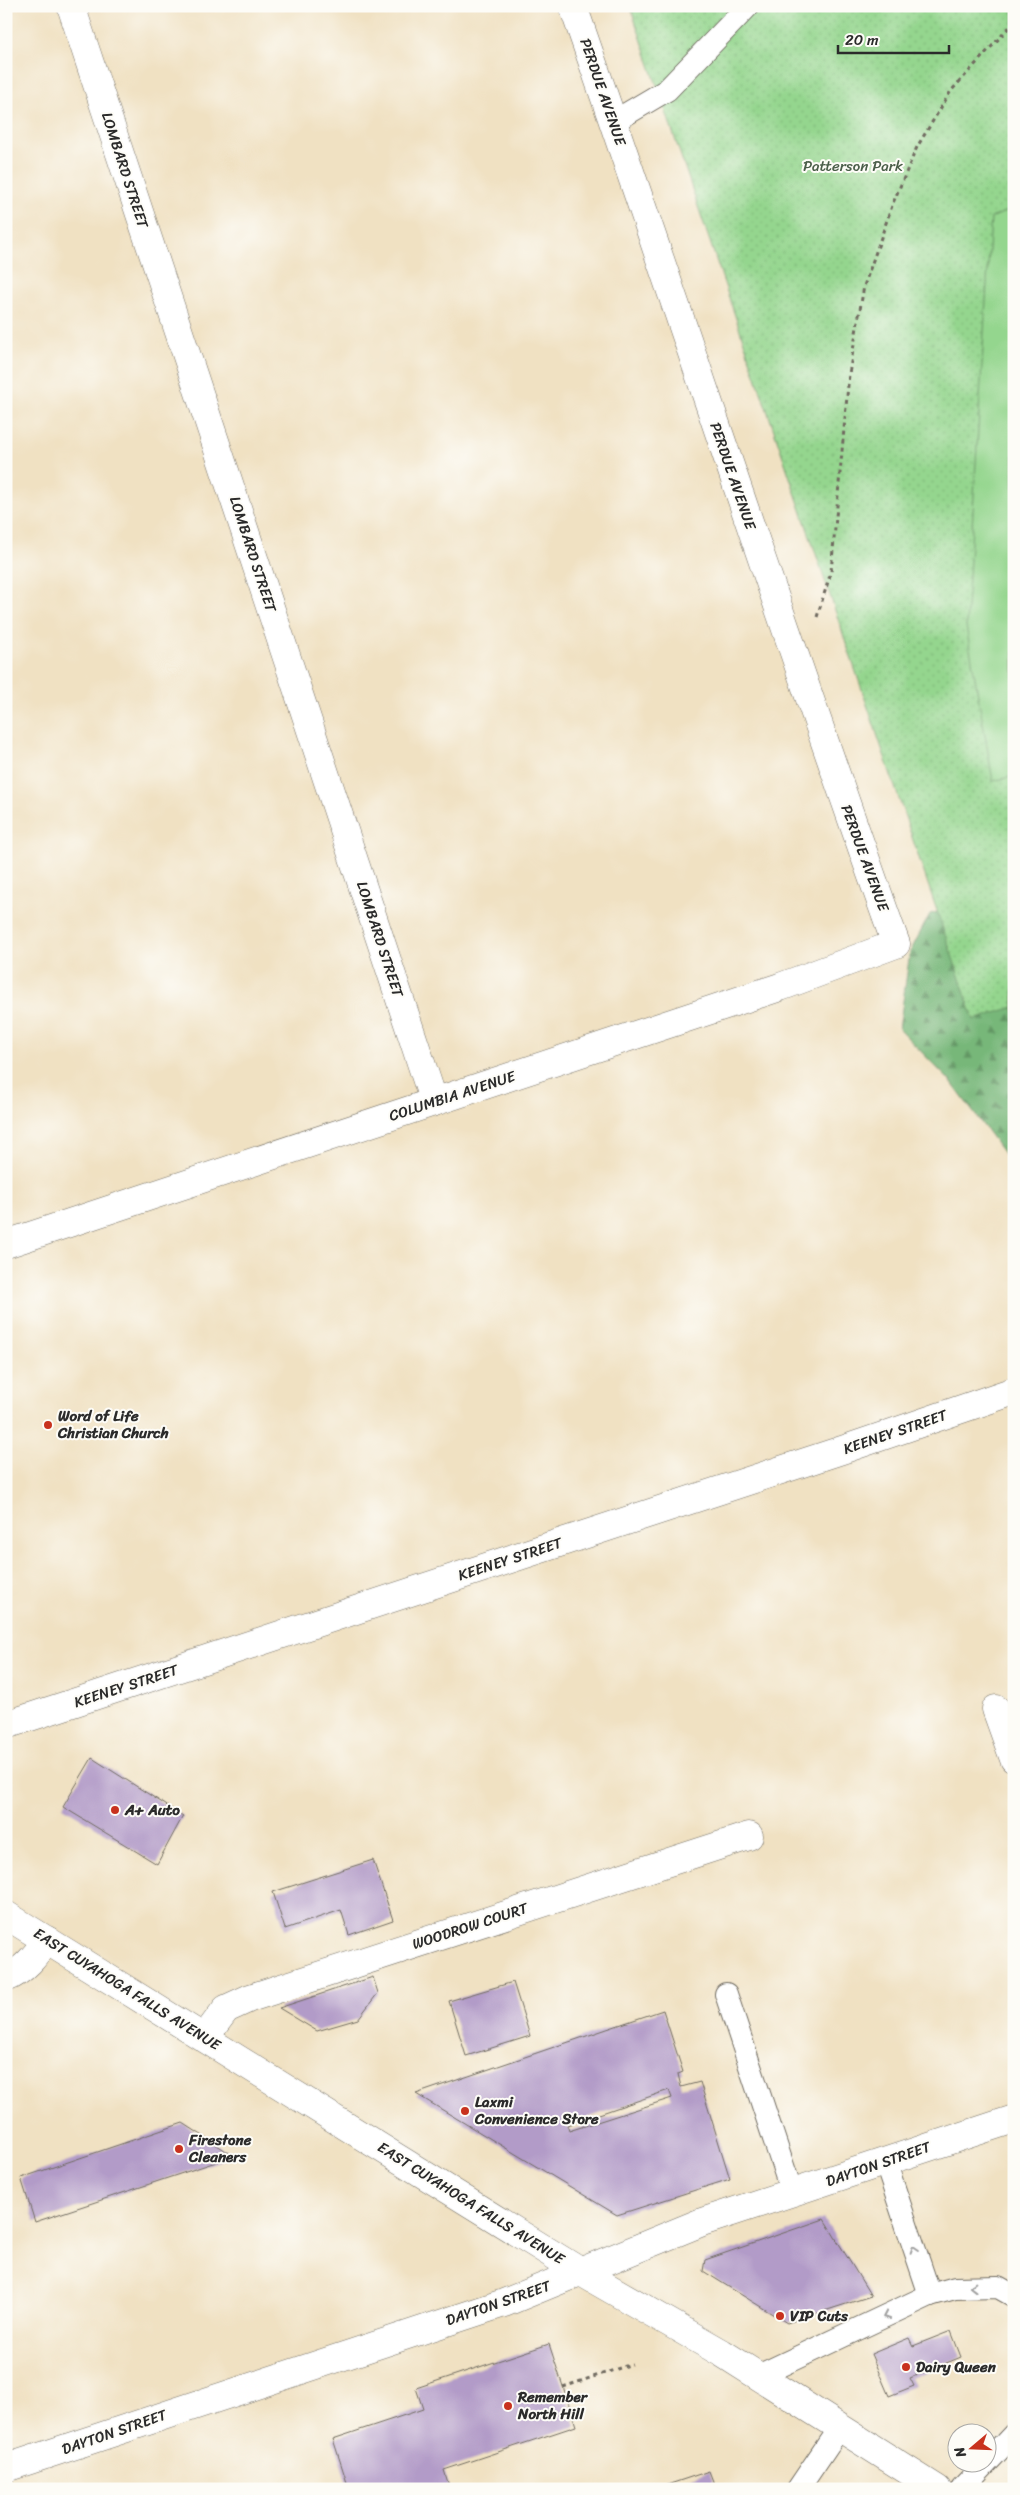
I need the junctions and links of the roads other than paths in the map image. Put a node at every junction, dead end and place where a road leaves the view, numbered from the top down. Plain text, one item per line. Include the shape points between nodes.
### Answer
1 (71, 6) edge
2 (573, 6) edge
3 (748, 6) edge
4 (613, 122) junction
5 (896, 944) joint
6 (434, 1102) junction
7 (6, 1244) edge
8 (1014, 1391) edge
9 (996, 1710) dead end
10 (6, 1725) edge
11 (1014, 1759) edge
12 (749, 1836) dead end
13 (6, 1915) edge
14 (47, 1940) junction
15 (6, 1978) edge
16 (726, 1994) dead end
17 (205, 2037) junction
18 (1014, 2119) edge
19 (885, 2161) junction
20 (792, 2193) junction
21 (581, 2272) junction
22 (930, 2295) junction
23 (1014, 2296) edge
24 (758, 2376) junction
25 (840, 2427) junction
26 (1014, 2434) edge
27 (6, 2468) edge
28 (798, 2489) edge
29 (937, 2489) edge
30 (962, 2489) edge

1 - 6 street, LOMBARD STREET
2 - 4 street, PERDUE AVENUE
3 - 4 lane via 667,90
4 - 5 street, PERDUE AVENUE via 788,638
5 - 6 street, COLUMBIA AVENUE via 780,987
6 - 7 street, COLUMBIA AVENUE
8 - 10 street, KEENEY STREET
9 - 11 street
12 - 17 street, WOODROW COURT via 250,1998 226,2009
13 - 14 street, EAST CUYAHOGA FALLS AVENUE
14 - 15 street via 34,1958
14 - 17 street, EAST CUYAHOGA FALLS AVENUE
16 - 20 lane
17 - 21 street, EAST CUYAHOGA FALLS AVENUE
18 - 19 street, DAYTON STREET
19 - 20 street, DAYTON STREET
22 -> 19 lane
20 - 21 street, DAYTON STREET via 702,2222
21 - 24 street, EAST CUYAHOGA FALLS AVENUE
21 - 27 street, DAYTON STREET via 504,2303
23 -> 22 lane via 998,2287 955,2288
22 -> 24 lane
24 - 25 street, EAST CUYAHOGA FALLS AVENUE
25 - 28 lane
25 - 29 street, EAST CUYAHOGA FALLS AVENUE
26 - 30 lane

